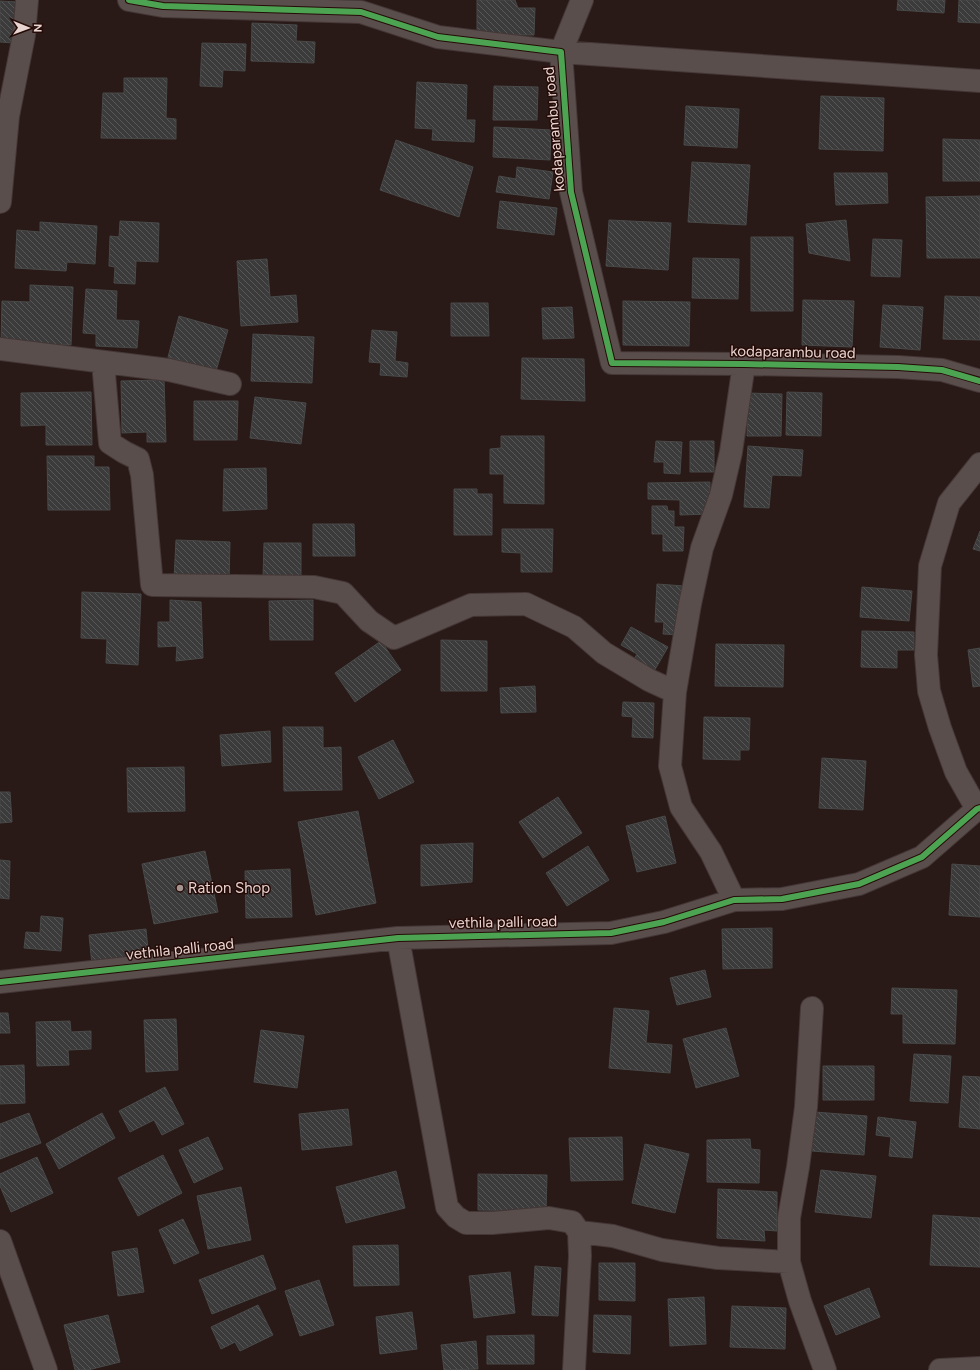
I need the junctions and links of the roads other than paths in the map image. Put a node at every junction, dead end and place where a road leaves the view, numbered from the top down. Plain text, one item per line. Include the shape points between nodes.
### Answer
1 (27, 0) edge
2 (130, 0) edge
3 (582, 0) edge
4 (561, 52) junction
5 (980, 81) edge
6 (0, 202) edge
7 (0, 349) edge
8 (103, 362) junction
9 (744, 364) junction
10 (980, 382) edge
11 (230, 384) dead end
12 (980, 464) edge
13 (675, 692) junction
14 (978, 809) edge
15 (734, 900) junction
16 (398, 938) junction
17 (0, 982) edge
18 (812, 1008) dead end
19 (579, 1232) junction
20 (0, 1241) edge
21 (789, 1262) junction
22 (980, 1368) edge
23 (46, 1370) edge
24 (574, 1370) edge
25 (825, 1370) edge
26 (940, 1370) edge

1 - 6 street via 24,35 8,116
2 - 4 street, kodaparambu road via 163,6 361,12 438,37
3 - 4 street
4 - 5 street
4 - 9 street, kodaparambu road via 571,192 612,363
7 - 8 street
8 - 11 street via 169,370
8 - 13 street via 110,443 138,459 142,475 152,585 314,587 343,594 369,621 394,638 472,604 526,604 574,627 604,653
9 - 10 street, kodaparambu road via 942,370
9 - 13 street via 731,452 721,495 702,548
12 - 14 street via 949,503 930,566 926,655 929,691 940,728 956,772
13 - 15 street via 670,766 681,807 711,852
14 - 15 street, vethila palli road via 922,857 860,884 782,899
15 - 16 street, vethila palli road via 664,922 611,933
16 - 17 street, vethila palli road
16 - 19 street via 447,1207 466,1223 549,1218 572,1222
18 - 21 street via 806,1107 789,1218
19 - 21 street via 613,1236 662,1250 718,1258
19 - 24 street
20 - 23 street
21 - 25 street
22 - 26 street

